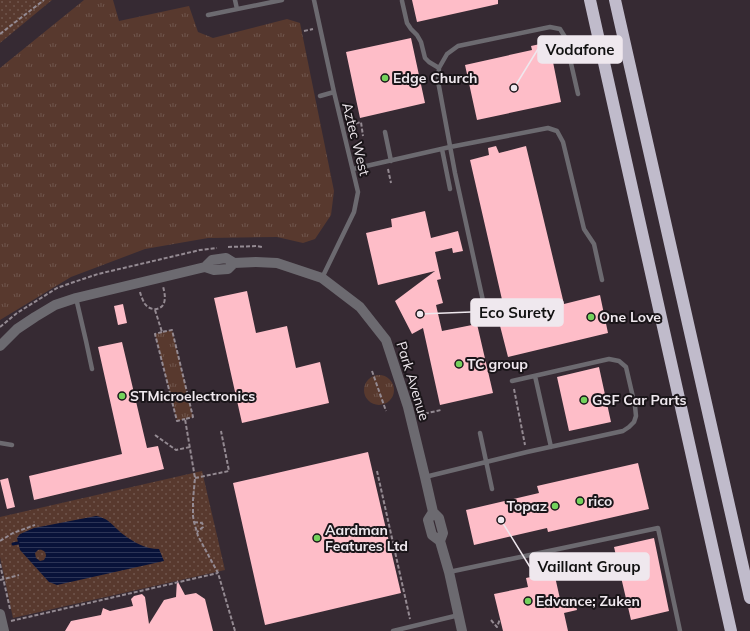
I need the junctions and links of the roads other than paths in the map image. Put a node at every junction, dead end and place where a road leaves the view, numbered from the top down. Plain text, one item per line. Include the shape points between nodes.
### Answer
1 (235, 0) edge
2 (253, 0) edge
3 (282, 0) edge
4 (314, 0) edge
5 (590, 0) edge
6 (615, 0) edge
7 (402, 1) edge
8 (254, 6) junction
9 (237, 9) junction
10 (208, 15) dead end
11 (439, 68) junction
12 (334, 92) junction
13 (578, 94) dead end
14 (320, 96) dead end
15 (385, 132) dead end
16 (450, 147) junction
17 (442, 149) junction
18 (389, 161) junction
19 (353, 169) junction
20 (450, 189) dead end
21 (322, 278) junction
22 (602, 280) dead end
23 (76, 298) junction
24 (487, 319) dead end
25 (0, 346) edge
26 (92, 369) dead end
27 (535, 376) junction
28 (512, 381) road end
29 (480, 433) dead end
30 (0, 444) edge
31 (12, 445) dead end
32 (551, 447) junction
33 (486, 462) junction
34 (425, 477) junction
35 (492, 490) dead end
36 (449, 572) junction
37 (750, 598) edge
38 (459, 615) junction
39 (393, 631) edge
40 (462, 631) edge
41 (680, 631) edge
42 (731, 631) edge

1 - 9 lane
2 - 8 lane
3 - 8 lane
4 - 12 lane, Aztec West
5 - 42 highway
6 - 37 highway
7 - 11 lane via 407,23 417,34 425,58
8 - 9 lane
9 - 10 lane
11 - 13 lane via 447,54 458,46 550,27 560,29 565,37
11 - 16 lane via 438,81
12 - 14 lane
12 - 19 lane, Aztec West
15 - 18 lane
16 - 17 lane
16 - 22 lane via 548,128 556,131 563,142 584,229 594,244
16 - 24 lane
17 - 18 lane
17 - 20 lane
18 - 19 lane
19 - 21 lane, Aztec West via 358,192 354,212
21 - 23 street, Park Avenue via 277,263 234,263 226,258 212,260 205,267
21 - 34 street, Park Avenue via 360,307 386,340 410,417
23 - 25 street, Park Avenue via 55,305 35,317 17,329
23 - 26 lane
27 - 28 lane
27 - 32 lane
27 - 32 lane via 609,359 619,361 626,367 635,406 634,422 623,431
29 - 33 lane
30 - 31 lane
32 - 33 lane
33 - 34 lane
33 - 35 lane
34 - 36 street, Park Avenue via 433,512 428,520 432,535 440,541
36 - 38 street, Park Avenue
36 - 41 lane via 658,528
38 - 39 lane
38 - 40 street, Park Avenue

